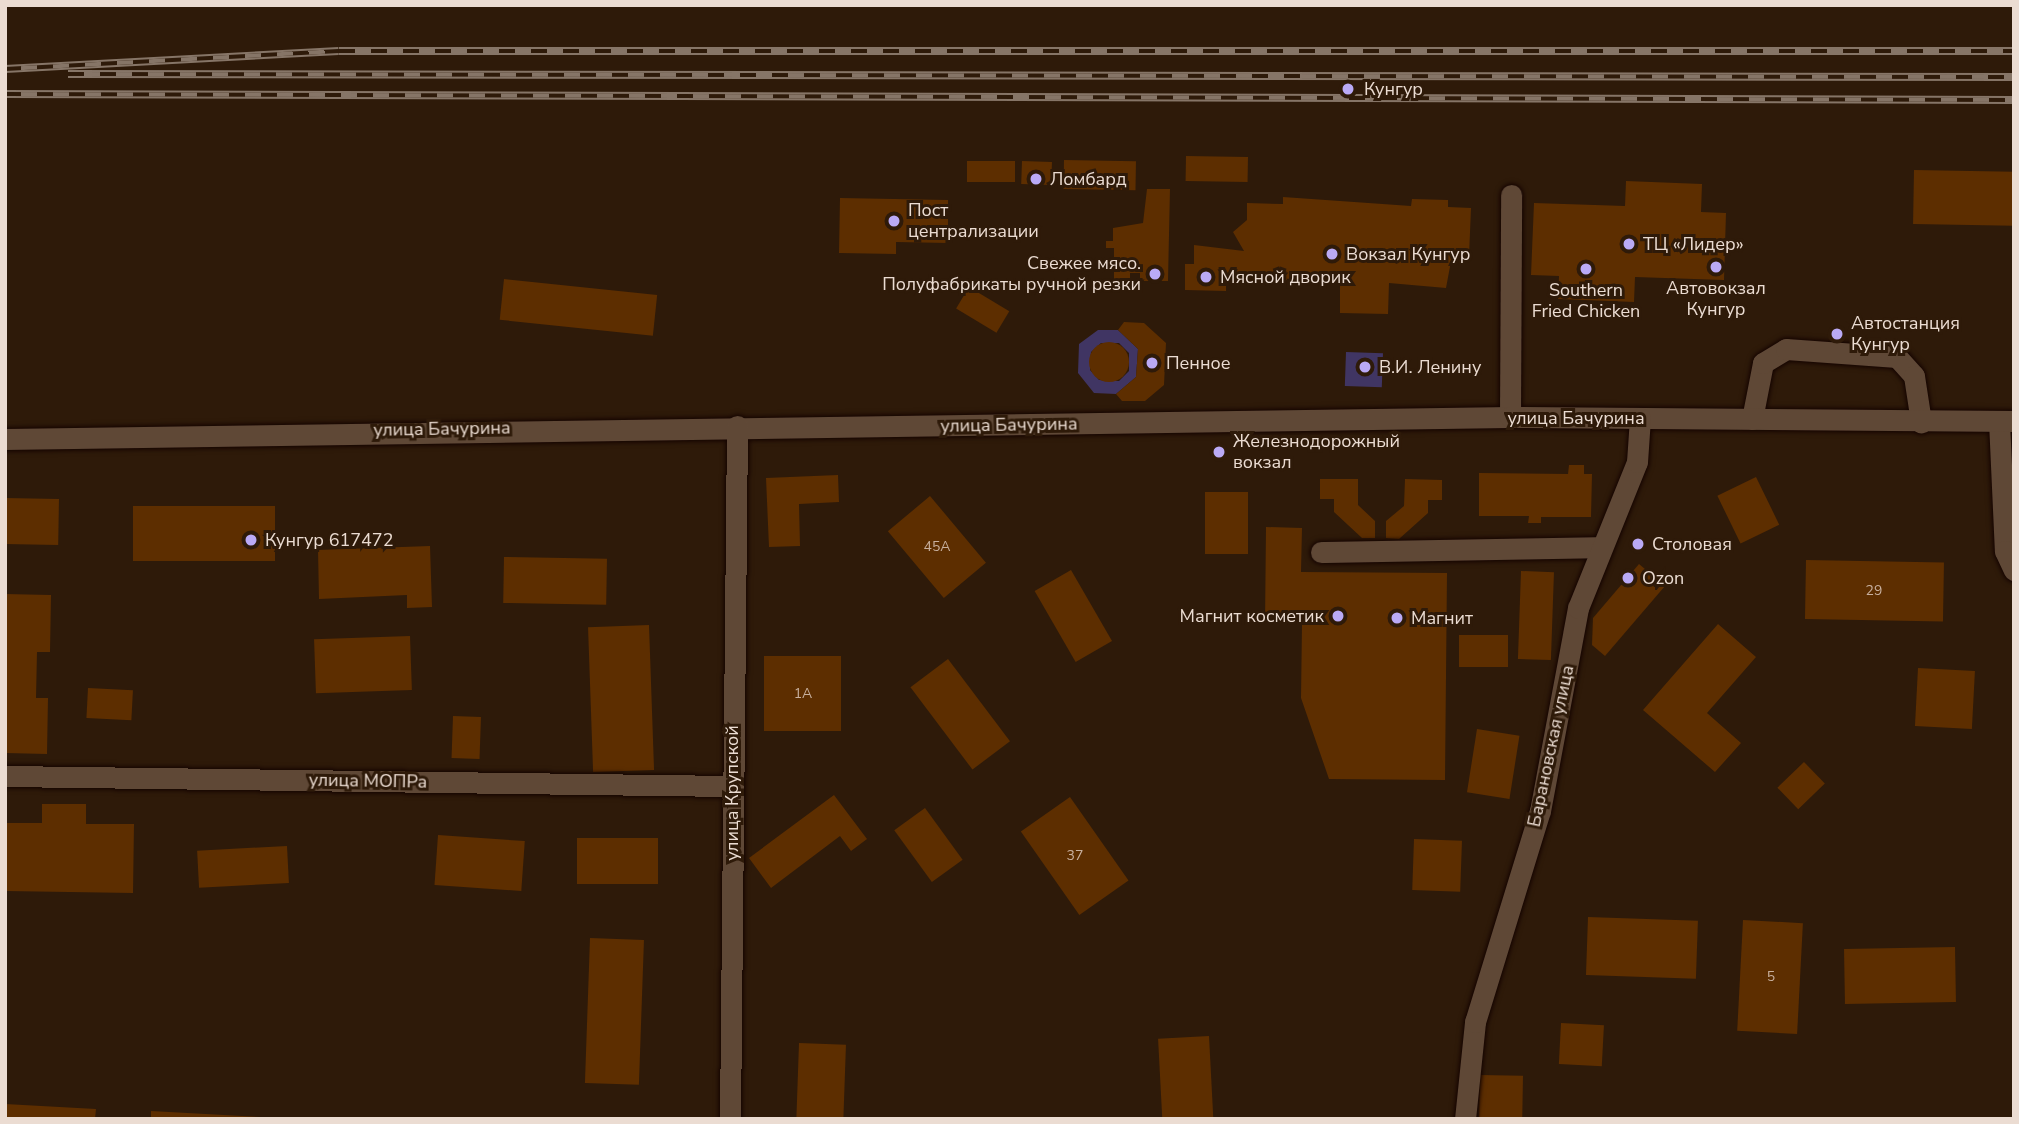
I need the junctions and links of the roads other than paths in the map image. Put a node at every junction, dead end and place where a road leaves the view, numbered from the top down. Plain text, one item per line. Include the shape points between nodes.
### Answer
1 (1511, 195) dead end
2 (1510, 417) junction
3 (1640, 418) junction
4 (1752, 419) junction
5 (2006, 421) edge
6 (1920, 422) junction
7 (737, 426) junction
8 (5, 439) edge
9 (1600, 547) junction
10 (1321, 552) dead end
11 (2014, 570) edge
12 (5, 776) edge
13 (732, 786) junction
14 (730, 1119) edge
15 (1465, 1119) edge

1 - 2 street
2 - 3 street, улица Бачурина
2 - 7 street, улица Бачурина
3 - 4 street, улица Бачурина
3 - 9 street, Барановская улица via 1637,461
4 - 6 street, улица Бачурина
4 - 6 street via 1763,363 1786,349 1897,357 1914,376
5 - 6 street, улица Бачурина
5 - 11 street via 2005,551
7 - 8 street, улица Бачурина
7 - 13 street, улица Крупской
9 - 10 street
9 - 15 street, Барановская улица via 1578,608 1540,811 1475,1022
12 - 13 street, улица МОПРа
13 - 14 street, улица Крупской

